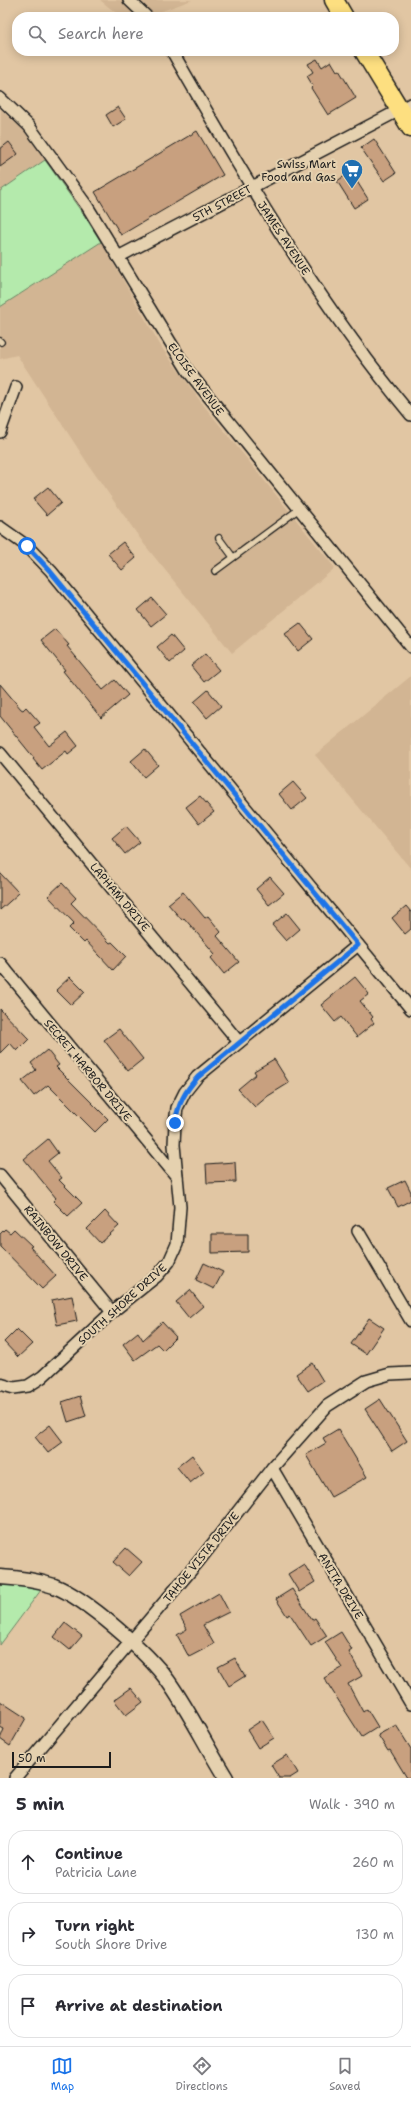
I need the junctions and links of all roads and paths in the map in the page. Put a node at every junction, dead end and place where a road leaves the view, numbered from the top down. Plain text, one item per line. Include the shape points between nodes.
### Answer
1 (129, 0) edge
2 (334, 0) edge
3 (142, 12) edge
4 (341, 12) edge
5 (175, 56) edge
6 (368, 56) edge
7 (0, 98) edge
8 (405, 107) edge
9 (411, 128) edge
10 (251, 188) junction
11 (118, 257) junction
12 (16, 387) dead end
13 (411, 415) edge
14 (0, 432) edge
15 (299, 509) junction
16 (0, 527) edge
17 (219, 538) dead end
18 (233, 557) junction
19 (215, 570) dead end
20 (411, 647) edge
21 (0, 753) edge
22 (358, 945) junction
23 (0, 963) edge
24 (411, 1009) edge
25 (239, 1042) junction
26 (0, 1175) edge
27 (176, 1177) junction
28 (358, 1231) dead end
29 (112, 1312) junction
30 (411, 1321) edge
31 (411, 1373) edge
32 (0, 1384) edge
33 (272, 1468) junction
34 (0, 1577) edge
35 (131, 1642) junction
36 (411, 1704) edge
37 (14, 1778) edge
38 (226, 1778) edge

1 - 3 street
2 - 4 main road
5 - 10 street, JAMES AVENUE
6 - 8 main road
7 - 11 street, ELOISE AVENUE via 29,126 52,156
8 - 9 main road
8 - 10 street, 5TH STREET
10 - 11 street, 5TH STREET
10 - 13 street, JAMES AVENUE via 328,306 380,378
11 - 15 street, ELOISE AVENUE via 188,371
12 - 14 street
15 - 18 lane
15 - 20 street, ELOISE AVENUE
16 - 22 street via 27,546 50,571
17 - 18 lane
18 - 19 lane
21 - 25 street, LAPHAM DRIVE
22 - 24 street
22 - 25 street, SOUTH SHORE DRIVE
23 - 27 street, SECRET HARBOR DRIVE
25 - 27 street, SOUTH SHORE DRIVE via 198,1077 185,1092 177,1108 174,1145
26 - 29 street, RAINBOW DRIVE
27 - 29 street, SOUTH SHORE DRIVE via 180,1207 179,1228 177,1244 169,1262 158,1276
28 - 30 street
29 - 32 street, SOUTH SHORE DRIVE via 28,1386 14,1388
31 - 33 street, TAHOE VISTA DRIVE via 390,1374 372,1379 347,1392 327,1406
33 - 35 street, TAHOE VISTA DRIVE
33 - 36 street, ANITA DRIVE
34 - 35 street via 26,1578 55,1587 79,1600
35 - 37 street, TAHOE VISTA DRIVE
35 - 38 street via 168,1680

